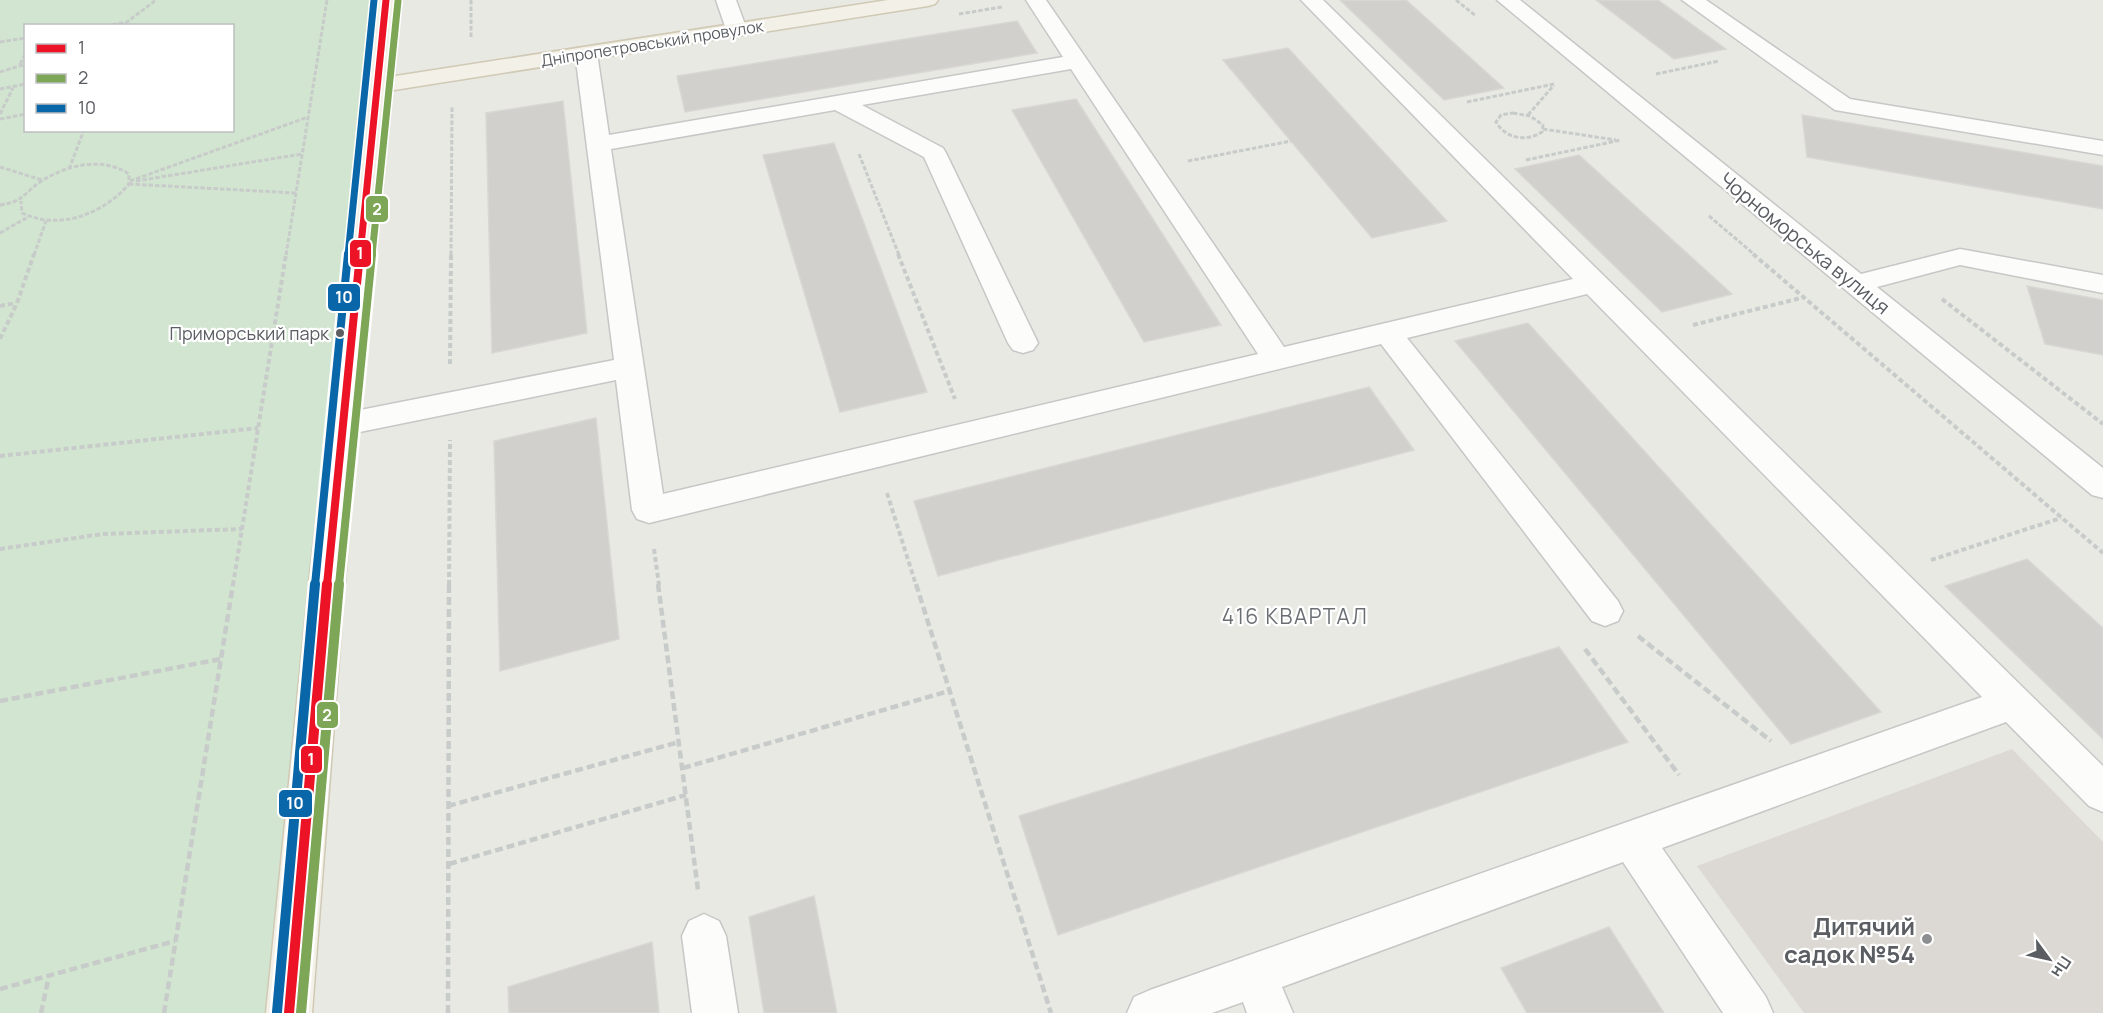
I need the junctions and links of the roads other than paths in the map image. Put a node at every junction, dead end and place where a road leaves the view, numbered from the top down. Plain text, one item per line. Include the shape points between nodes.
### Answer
1 (386, 0) edge
2 (726, 0) edge
3 (928, 0) edge
4 (1036, 0) edge
5 (1311, 0) edge
6 (1507, 0) edge
7 (1692, 0) edge
8 (736, 30) junction
9 (586, 53) junction
10 (1077, 61) junction
11 (377, 86) junction
12 (838, 102) junction
13 (598, 144) junction
14 (2103, 148) edge
15 (1595, 283) junction
16 (1855, 284) junction
17 (2103, 284) edge
18 (1388, 333) junction
19 (1023, 343) dead end
20 (1277, 359) junction
21 (629, 367) junction
22 (345, 424) junction
23 (2103, 486) edge
24 (1605, 611) road end
25 (2013, 703) junction
26 (2103, 793) edge
27 (1632, 840) junction
28 (704, 936) road end
29 (1262, 995) edge
30 (289, 1013) edge
31 (715, 1013) edge
32 (1150, 1013) edge
33 (1750, 1013) edge

1 - 11 main road
2 - 8 street
3 - 8 main road, Дніпропетровський провулок
4 - 10 street
5 - 15 street
6 - 16 street, Чорноморська вулиця
7 - 14 street via 1843,105
8 - 9 main road, Дніпропетровський провулок
9 - 11 main road, Дніпропетровський провулок
9 - 13 street
10 - 12 street
10 - 20 street
11 - 22 main road
12 - 13 street
12 - 19 street via 934,153
13 - 21 street
15 - 18 street
15 - 25 street
16 - 17 street via 1960,257
16 - 23 street, Чорноморська вулиця
18 - 20 street
18 - 24 street
20 - 21 street via 649,510
21 - 22 street
22 - 30 main road via 326,592
25 - 26 street
25 - 27 street
27 - 29 street
27 - 33 street
28 - 31 street
29 - 32 street

